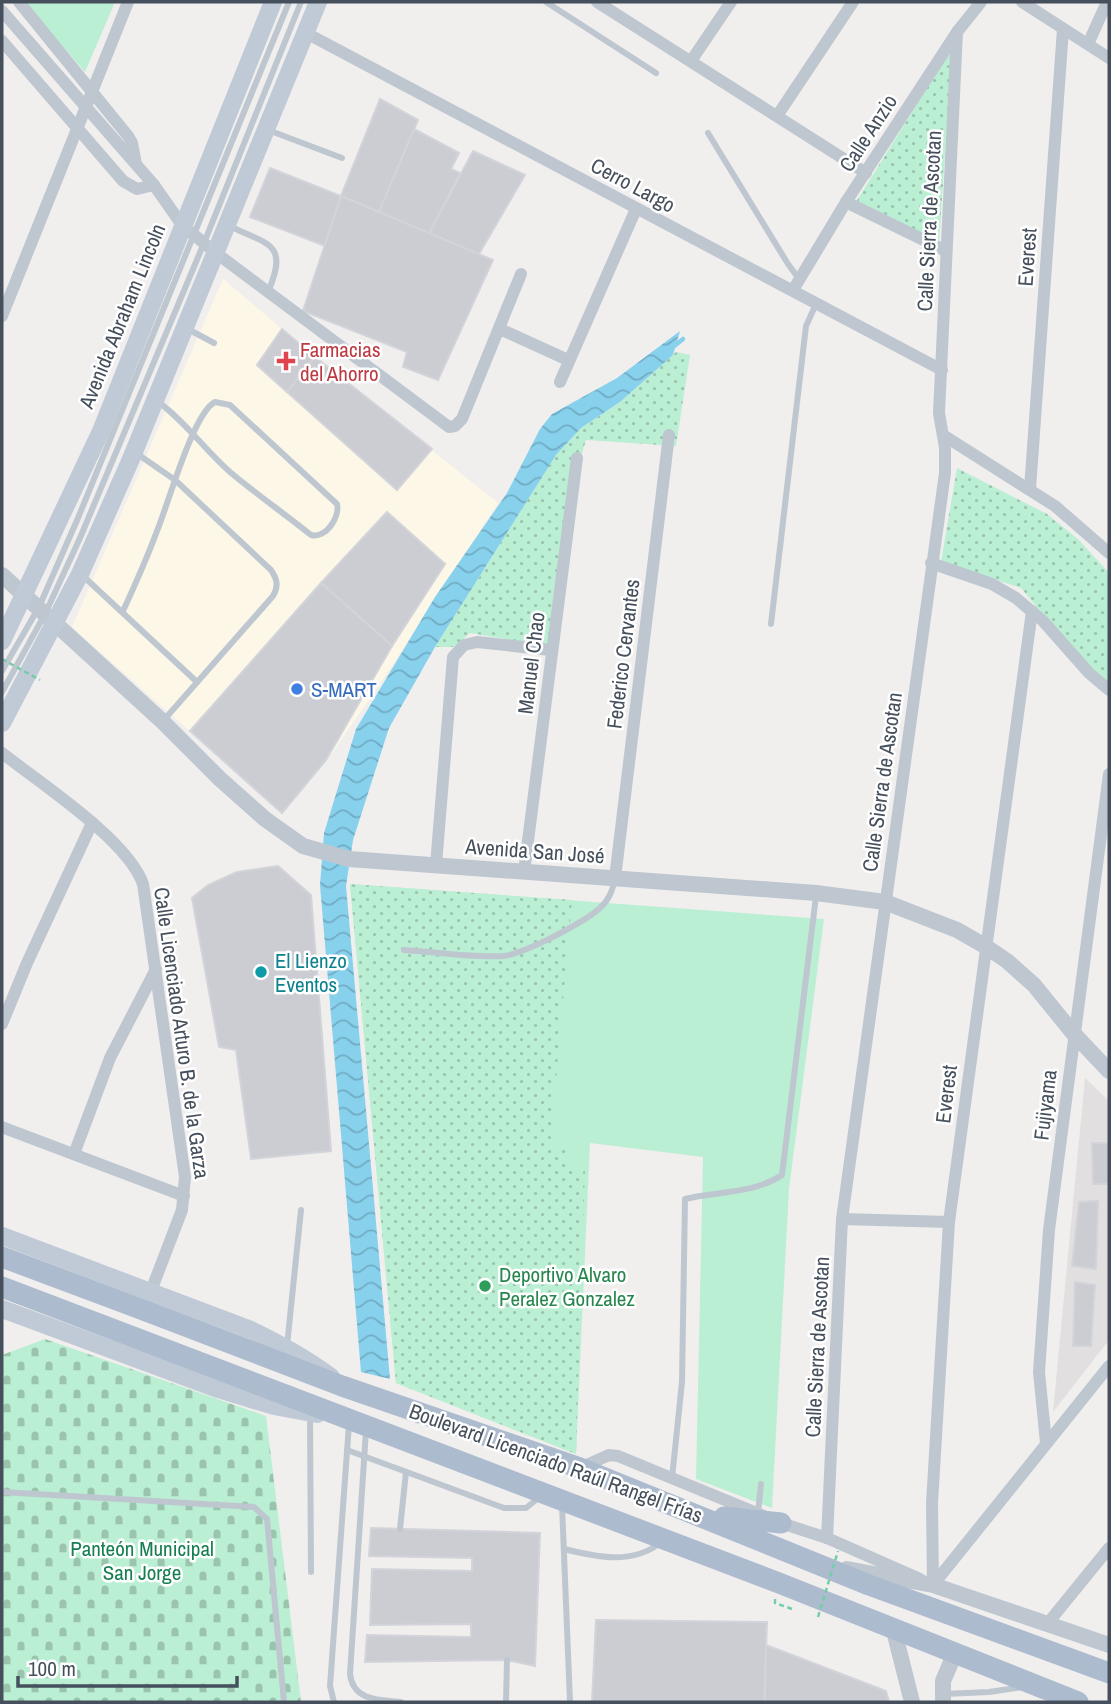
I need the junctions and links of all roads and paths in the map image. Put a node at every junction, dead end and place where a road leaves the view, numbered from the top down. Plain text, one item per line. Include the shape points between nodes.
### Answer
1 (19, 2) edge
2 (128, 2) edge
3 (273, 2) edge
4 (289, 2) edge
5 (301, 2) edge
6 (318, 2) edge
7 (546, 2) edge
8 (731, 2) edge
9 (853, 2) edge
10 (981, 2) edge
11 (1022, 2) edge
12 (1107, 2) edge
13 (605, 4) edge
14 (2, 11) edge
15 (1063, 29) junction
16 (957, 32) junction
17 (306, 33) junction
18 (2, 41) edge
19 (1088, 44) junction
20 (1109, 58) edge
21 (691, 61) junction
22 (656, 73) dead end
23 (93, 92) junction
24 (86, 110) junction
25 (777, 116) junction
26 (267, 129) junction
27 (78, 130) junction
28 (708, 133) dead end
29 (342, 158) dead end
30 (136, 165) junction
31 (866, 173) junction
32 (154, 185) junction
33 (846, 202) junction
34 (636, 209) junction
35 (227, 225) junction
36 (199, 239) junction
37 (946, 251) junction
38 (521, 274) dead end
39 (796, 285) junction
40 (268, 292) junction
41 (817, 302) junction
42 (2, 316) edge
43 (185, 327) junction
44 (500, 329) junction
45 (214, 343) dead end
46 (568, 360) junction
47 (942, 370) junction
48 (559, 382) dead end
49 (156, 401) junction
50 (668, 435) dead end
51 (943, 435) junction
52 (193, 437) junction
53 (134, 452) junction
54 (577, 458) dead end
55 (175, 480) junction
56 (1030, 489) junction
57 (1109, 553) edge
58 (931, 563) junction
59 (80, 574) junction
60 (2, 575) edge
61 (41, 610) junction
62 (123, 611) junction
63 (1032, 611) junction
64 (771, 624) dead end
65 (2, 641) edge
66 (551, 650) junction
67 (2, 659) edge
68 (2, 671) edge
69 (40, 680) dead end
70 (197, 682) junction
71 (1109, 690) edge
72 (2, 692) edge
73 (162, 722) junction
74 (2, 723) edge
75 (2, 754) edge
76 (1109, 774) edge
77 (92, 823) junction
78 (436, 865) junction
79 (524, 873) junction
80 (615, 878) junction
81 (816, 893) junction
82 (886, 902) junction
83 (985, 946) junction
84 (404, 950) dead end
85 (156, 969) junction
86 (2, 1024) edge
87 (1073, 1033) junction
88 (1109, 1071) edge
89 (2, 1127) edge
90 (74, 1154) junction
91 (184, 1196) junction
92 (301, 1210) dead end
93 (842, 1219) junction
94 (949, 1222) junction
95 (2, 1236) edge
96 (2, 1257) edge
97 (2, 1268) edge
98 (2, 1287) edge
99 (148, 1301) junction
100 (2, 1309) edge
101 (287, 1348) junction
102 (1109, 1366) edge
103 (342, 1386) junction
104 (310, 1413) junction
105 (352, 1419) junction
106 (1046, 1443) junction
107 (347, 1450) junction
108 (364, 1456) junction
109 (580, 1468) junction
110 (406, 1472) junction
111 (673, 1478) junction
112 (761, 1484) dead end
113 (2, 1492) edge
114 (552, 1498) junction
115 (697, 1514) junction
116 (758, 1514) junction
117 (781, 1523) junction
118 (400, 1529) dead end
119 (827, 1538) junction
120 (664, 1540) junction
121 (1109, 1548) edge
122 (564, 1549) junction
123 (830, 1558) junction
124 (311, 1572) dead end
125 (933, 1584) junction
126 (818, 1618) dead end
127 (1048, 1623) junction
128 (893, 1627) junction
129 (1109, 1645) edge
130 (955, 1653) junction
131 (508, 1660) dead end
132 (1109, 1673) edge
133 (1032, 1684) junction
134 (943, 1698) edge
135 (284, 1702) edge
136 (334, 1702) edge
137 (401, 1702) edge
138 (506, 1702) edge
139 (570, 1702) edge
140 (912, 1702) edge
141 (1078, 1702) edge

1 - 23 street
2 - 23 street
3 - 36 main road, Avenida Abraham Lincoln
4 - 36 lane
5 - 36 lane
6 - 17 main road
7 - 22 lane
8 - 21 street
9 - 25 street
10 - 16 street, Calle Anzio
11 - 15 street
12 - 19 street
13 - 21 street
14 - 24 street
15 - 19 street
15 - 56 street, Everest
16 - 31 street, Calle Anzio
16 - 37 street, Calle Sierra de Ascotan
17 - 26 main road
17 - 34 street, Cerro Largo
18 - 27 street
19 - 20 street
21 - 25 street
23 - 24 street
23 - 30 street via 128,136
24 - 27 street
24 - 30 street
25 - 31 street
26 - 29 lane
26 - 35 main road
27 - 32 street via 130,187
27 - 42 street
28 - 39 lane via 788,264
30 - 32 street
31 - 33 street, Calle Anzio
32 - 36 street
33 - 37 street
33 - 39 street, Calle Anzio
34 - 39 street, Cerro Largo
34 - 46 street
35 - 36 main road
35 - 40 lane via 271,246 278,268
36 - 40 street
36 - 43 main road
36 - 61 lane via 80,538
36 - 61 main road, Avenida Abraham Lincoln via 101,431
37 - 47 street, Calle Sierra de Ascotan
38 - 44 street
39 - 41 street, Cerro Largo
40 - 44 street via 449,427 460,423
41 - 47 street, Cerro Largo
41 - 64 lane via 806,326
43 - 45 lane
43 - 49 main road
44 - 46 street
46 - 48 street
47 - 51 street, Calle Sierra de Ascotan via 939,413
49 - 52 lane via 182,421
49 - 53 main road
50 - 80 street, Federico Cervantes
51 - 56 street
51 - 58 street, Calle Sierra de Ascotan via 945,473
52 - 52 lane via 311,535 323,535 337,517 337,504 230,405 221,401 209,405
52 - 55 lane
53 - 55 lane
53 - 59 main road
54 - 66 street, Manuel Chao
55 - 62 lane
55 - 70 lane via 276,579 273,596
56 - 57 street
58 - 63 street via 1004,589
58 - 82 street, Calle Sierra de Ascotan
59 - 61 main road
59 - 62 lane
60 - 61 street, Avenida San José
61 - 65 main road, Avenida Abraham Lincoln
61 - 68 lane
61 - 72 lane
61 - 73 street, Avenida San José
61 - 74 main road
62 - 70 lane
63 - 71 street
63 - 83 street, Everest
66 - 78 street via 477,642 464,645 453,657
66 - 79 street, Manuel Chao
67 - 69 path, bridge
70 - 73 lane
73 - 78 street, Avenida San José via 265,820 303,846 349,859
75 - 77 street, Calle Licenciado Arturo B. de la Garza
76 - 87 street, Fujiyama
77 - 85 street, Calle Licenciado Arturo B. de la Garza via 140,874
77 - 86 street
78 - 79 street, Avenida San José
79 - 80 street, Avenida San José
80 - 81 street, Avenida San José
80 - 84 lane via 611,894 600,907 511,954
81 - 82 street, Avenida San José
81 - 111 lane via 782,1175 752,1189 685,1199 682,1382
82 - 83 street, Avenida San José
82 - 93 street, Calle Sierra de Ascotan
83 - 87 street, Avenida San José via 1034,985
83 - 94 street, Everest
85 - 90 street via 110,1058
85 - 91 street, Calle Licenciado Arturo B. de la Garza
87 - 88 street, Avenida San José
87 - 106 street, Fujiyama via 1040,1341
89 - 90 street
90 - 91 street
91 - 99 street, Calle Licenciado Arturo B. de la Garza
92 - 101 lane
93 - 94 street
93 - 119 street, Calle Sierra de Ascotan
94 - 125 street, Everest via 932,1503
95 - 97 main road
95 - 99 main road
96 - 99 main road, Boulevard Licenciado Raúl Rangel Frías, bridge
98 - 105 main road, Boulevard Licenciado Raúl Rangel Frías
99 - 101 main road via 251,1331
99 - 103 main road, Boulevard Licenciado Raúl Rangel Frías
100 - 104 main road via 218,1390
101 - 103 main road
102 - 106 street
103 - 109 main road, Boulevard Licenciado Raúl Rangel Frías
104 - 105 main road
104 - 124 lane
105 - 107 lane
105 - 108 lane
105 - 114 main road, Boulevard Licenciado Raúl Rangel Frías
106 - 125 street
107 - 108 lane
107 - 136 lane via 330,1686
108 - 110 lane
108 - 137 lane via 351,1681 363,1696
109 - 111 street via 609,1455
109 - 115 main road, Boulevard Licenciado Raúl Rangel Frías
110 - 114 lane via 504,1508 526,1508
110 - 118 lane
111 - 116 street
112 - 116 lane
113 - 135 lane via 254,1507 267,1519
114 - 120 main road, Boulevard Licenciado Raúl Rangel Frías
114 - 122 lane
115 - 117 main road
115 - 123 main road, Boulevard Licenciado Raúl Rangel Frías
116 - 117 street
117 - 119 street
119 - 125 street
120 - 122 lane via 631,1556 605,1558
120 - 128 main road, Boulevard Licenciado Raúl Rangel Frías
121 - 127 street
122 - 139 lane
123 - 125 street
123 - 126 path, bridge
123 - 132 main road, Boulevard Licenciado Raúl Rangel Frías via 908,1600
125 - 127 street
127 - 129 street
128 - 130 main road, Boulevard Licenciado Raúl Rangel Frías
128 - 140 street
130 - 133 main road, Boulevard Licenciado Raúl Rangel Frías
130 - 134 street
131 - 138 lane
133 - 134 lane
133 - 141 main road, Boulevard Licenciado Raúl Rangel Frías

